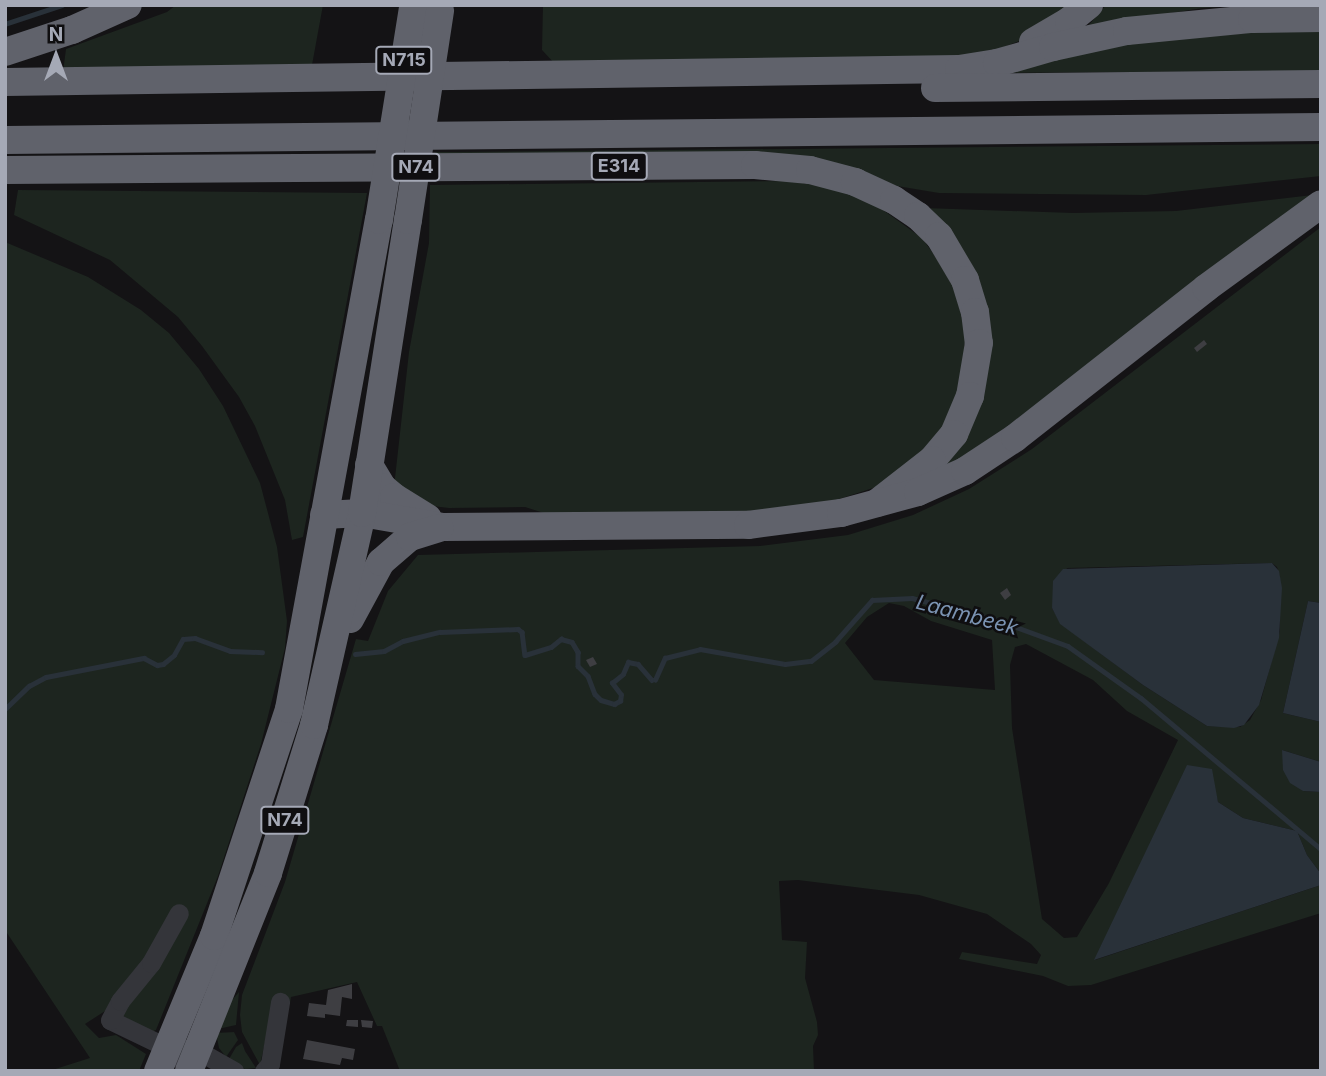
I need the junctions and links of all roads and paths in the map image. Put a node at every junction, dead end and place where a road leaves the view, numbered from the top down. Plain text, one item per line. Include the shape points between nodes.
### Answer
1 (128, 5) edge
2 (1089, 5) edge
3 (427, 7) edge
4 (1321, 18) edge
5 (5, 52) edge
6 (939, 69) junction
7 (5, 82) edge
8 (1321, 84) edge
9 (5, 97) edge
10 (395, 113) joint
11 (425, 113) joint
12 (1321, 127) edge
13 (5, 140) edge
14 (5, 170) edge
15 (1321, 204) edge
16 (369, 465) junction
17 (877, 503) junction
18 (324, 515) junction
19 (360, 521) junction
20 (443, 527) junction
21 (410, 537) junction
22 (365, 590) joint
23 (333, 649) junction
24 (179, 913) dead end
25 (280, 1002) dead end
26 (163, 1060) edge
27 (191, 1066) edge
28 (234, 1071) edge
29 (264, 1071) edge

1 - 5 highway
2 - 6 highway via 1036,41
3 - 10 highway, N715, bridge
3 - 11 highway, N715, bridge
4 - 6 highway via 1252,19 1127,31 977,68
6 - 7 highway
8 - 9 highway
10 - 18 highway, N74, bridge
11 - 16 highway, N74, bridge
12 - 13 highway, E314
14 - 17 highway, E314 via 755,165 810,170 855,182 919,216 939,236 965,280 979,343 970,396 954,434 932,460
15 - 17 highway, E314 via 1015,438 965,471 918,492
16 - 19 highway, N74
16 - 20 highway, E314 via 382,486 402,504
17 - 20 highway, E314 via 804,520 748,524
18 - 19 highway, E314
18 - 26 highway, N74 via 289,709 214,936
19 - 20 highway, E314
19 - 21 highway, E314
19 - 23 highway, N74
20 - 21 highway, E314
21 - 22 highway, E314 via 381,562
22 - 23 highway, N74
23 - 27 highway, N74 via 268,873
24 - 26 street via 152,963 110,1020
25 - 29 street via 271,1064
26 - 27 street
27 - 28 street

